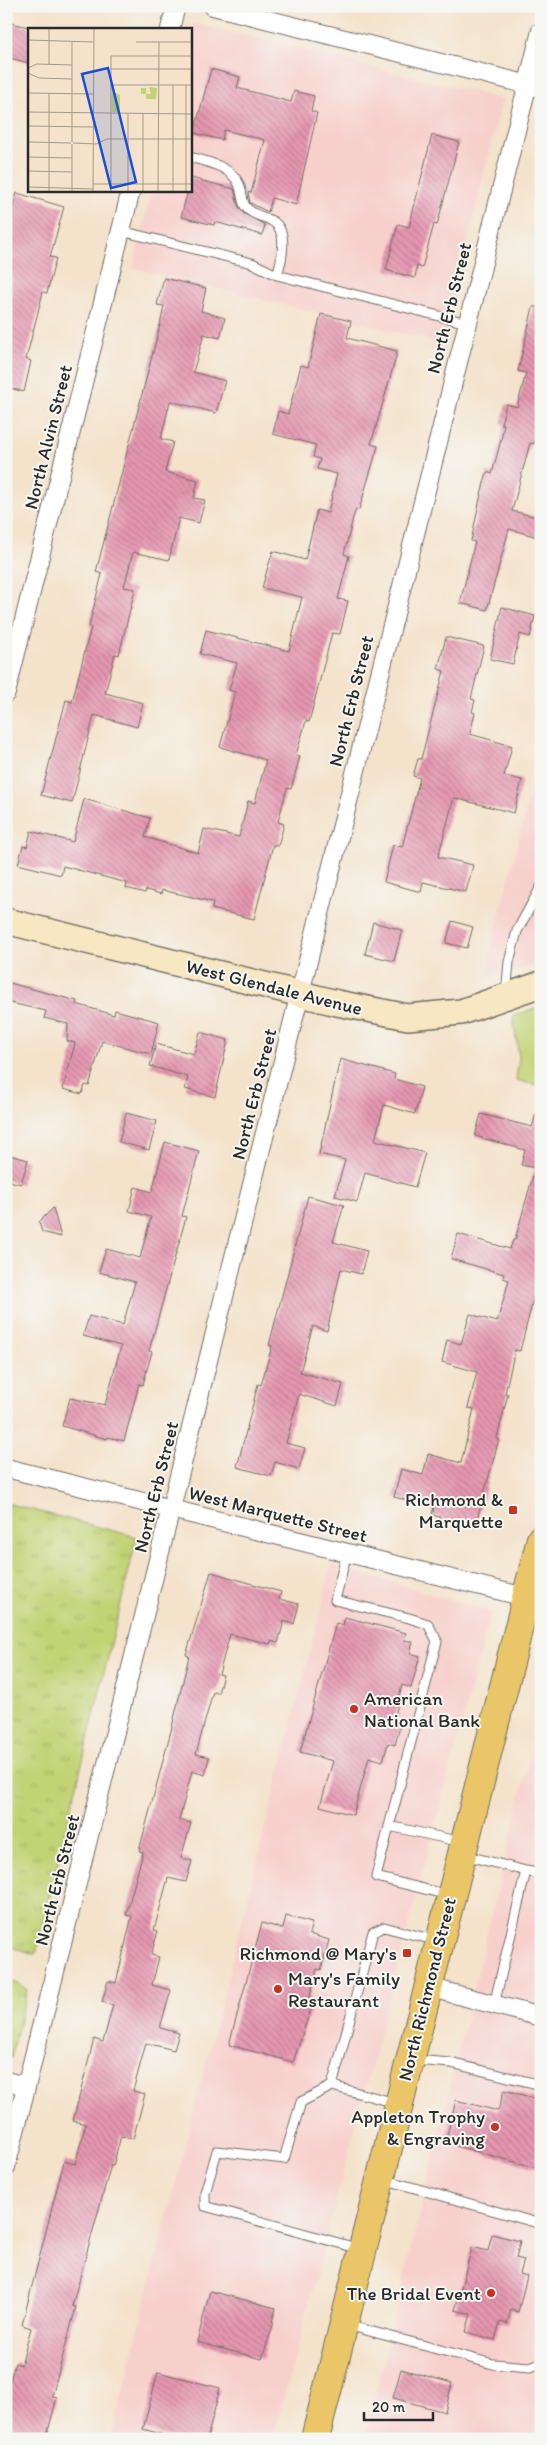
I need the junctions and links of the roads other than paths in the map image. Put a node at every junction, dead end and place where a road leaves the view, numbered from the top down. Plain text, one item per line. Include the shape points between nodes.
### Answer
1 (176, 6) edge
2 (213, 6) edge
3 (170, 28) edge
4 (541, 31) edge
5 (534, 86) edge
6 (191, 157) edge
7 (131, 191) edge
8 (121, 231) junction
9 (277, 275) junction
10 (467, 323) junction
11 (6, 693) edge
12 (541, 887) edge
13 (538, 900) edge
14 (6, 920) edge
15 (541, 984) edge
16 (300, 993) junction
17 (505, 996) junction
18 (6, 1468) edge
19 (172, 1510) junction
20 (541, 1539) edge
21 (348, 1552) junction
22 (534, 1599) edge
23 (389, 1826) junction
24 (463, 1849) junction
25 (526, 1871) junction
26 (541, 1874) edge
27 (451, 1896) junction
28 (439, 1941) junction
29 (428, 1986) junction
30 (494, 2005) junction
31 (541, 2017) edge
32 (410, 2060) junction
33 (6, 2081) edge
34 (541, 2085) edge
35 (26, 2086) junction
36 (332, 2086) junction
37 (399, 2104) junction
38 (6, 2167) edge
39 (380, 2178) junction
40 (541, 2224) edge
41 (362, 2249) junction
42 (344, 2324) junction
43 (541, 2363) edge
44 (315, 2439) edge

1 - 3 street
2 - 5 street
4 - 5 street, North Erb Street
5 - 10 street, North Erb Street
6 - 9 lane via 217,164 228,172 238,182 245,205 253,213 274,222 281,232 283,249
7 - 8 street, North Alvin Street
8 - 9 lane via 252,263
8 - 11 street, North Alvin Street
9 - 10 lane
10 - 16 street, North Erb Street
12 - 13 lane
13 - 17 lane via 517,931
14 - 16 street, West Glendale Avenue
15 - 17 street, West Glendale Avenue
16 - 17 street, West Glendale Avenue via 408,1017 461,1012
16 - 19 street, North Erb Street
18 - 19 street, West Marquette Street
19 - 21 street, West Marquette Street
19 - 35 street, North Erb Street
20 - 22 main road, North Richmond Street
21 - 22 street, West Marquette Street
21 - 23 lane via 334,1600 428,1624 437,1641
22 - 24 main road, North Richmond Street
23 - 24 lane
23 - 27 lane via 376,1877
24 - 25 lane
24 - 27 main road, North Richmond Street
25 - 26 lane
25 - 30 lane
27 - 28 main road, North Richmond Street
28 - 29 main road, North Richmond Street
28 - 36 lane via 384,1928 373,1932
29 - 30 street
29 - 32 main road, North Richmond Street
30 - 31 street
32 - 34 lane via 451,2063
32 - 37 main road, North Richmond Street
33 - 35 street
35 - 38 street, North Erb Street
36 - 37 lane
36 - 41 lane via 301,2102 284,2160 217,2151 205,2193 205,2206
37 - 39 main road, North Richmond Street
39 - 40 lane
39 - 41 main road, North Richmond Street
41 - 42 main road, North Richmond Street
42 - 43 lane via 493,2364 530,2367
42 - 44 main road, North Richmond Street

